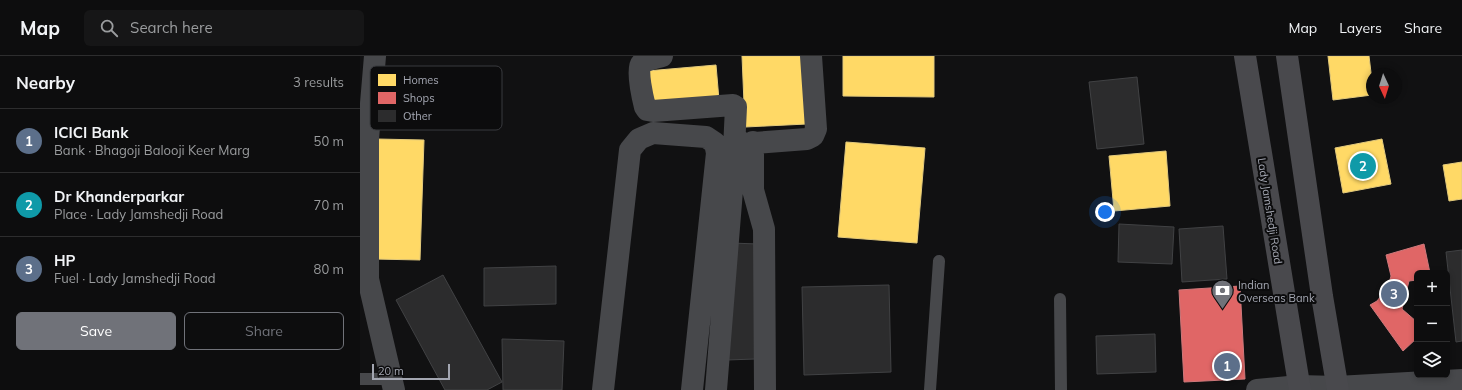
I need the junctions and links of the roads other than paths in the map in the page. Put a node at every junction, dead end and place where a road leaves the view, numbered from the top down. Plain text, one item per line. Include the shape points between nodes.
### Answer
1 (375, 56) edge
2 (662, 56) edge
3 (811, 56) edge
4 (1245, 56) edge
5 (1288, 56) edge
6 (374, 66) edge
7 (370, 115) edge
8 (744, 143) junction
9 (742, 190) junction
10 (940, 261) dead end
11 (1060, 299) dead end
12 (360, 379) edge
13 (1462, 380) edge
14 (392, 385) edge
15 (1300, 388) edge
16 (1338, 388) edge
17 (603, 390) edge
18 (692, 390) edge
19 (716, 390) edge
20 (765, 390) edge
21 (930, 390) edge
22 (1061, 390) edge
23 (1257, 390) edge

1 - 6 street
2 - 8 street via 639,66 645,107 653,111 733,105 736,107
3 - 8 street via 816,129 813,136 807,139
4 - 15 main road, Lady Jamshedji Road
5 - 16 main road via 1322,296
7 - 14 street via 368,279
8 - 9 street
9 - 19 street
9 - 20 street via 764,229
10 - 21 lane
11 - 22 lane
12 - 14 lane
13 - 16 street
15 - 16 street
15 - 23 street
17 - 18 street via 630,150 639,138 653,133 706,137 715,143 717,154

